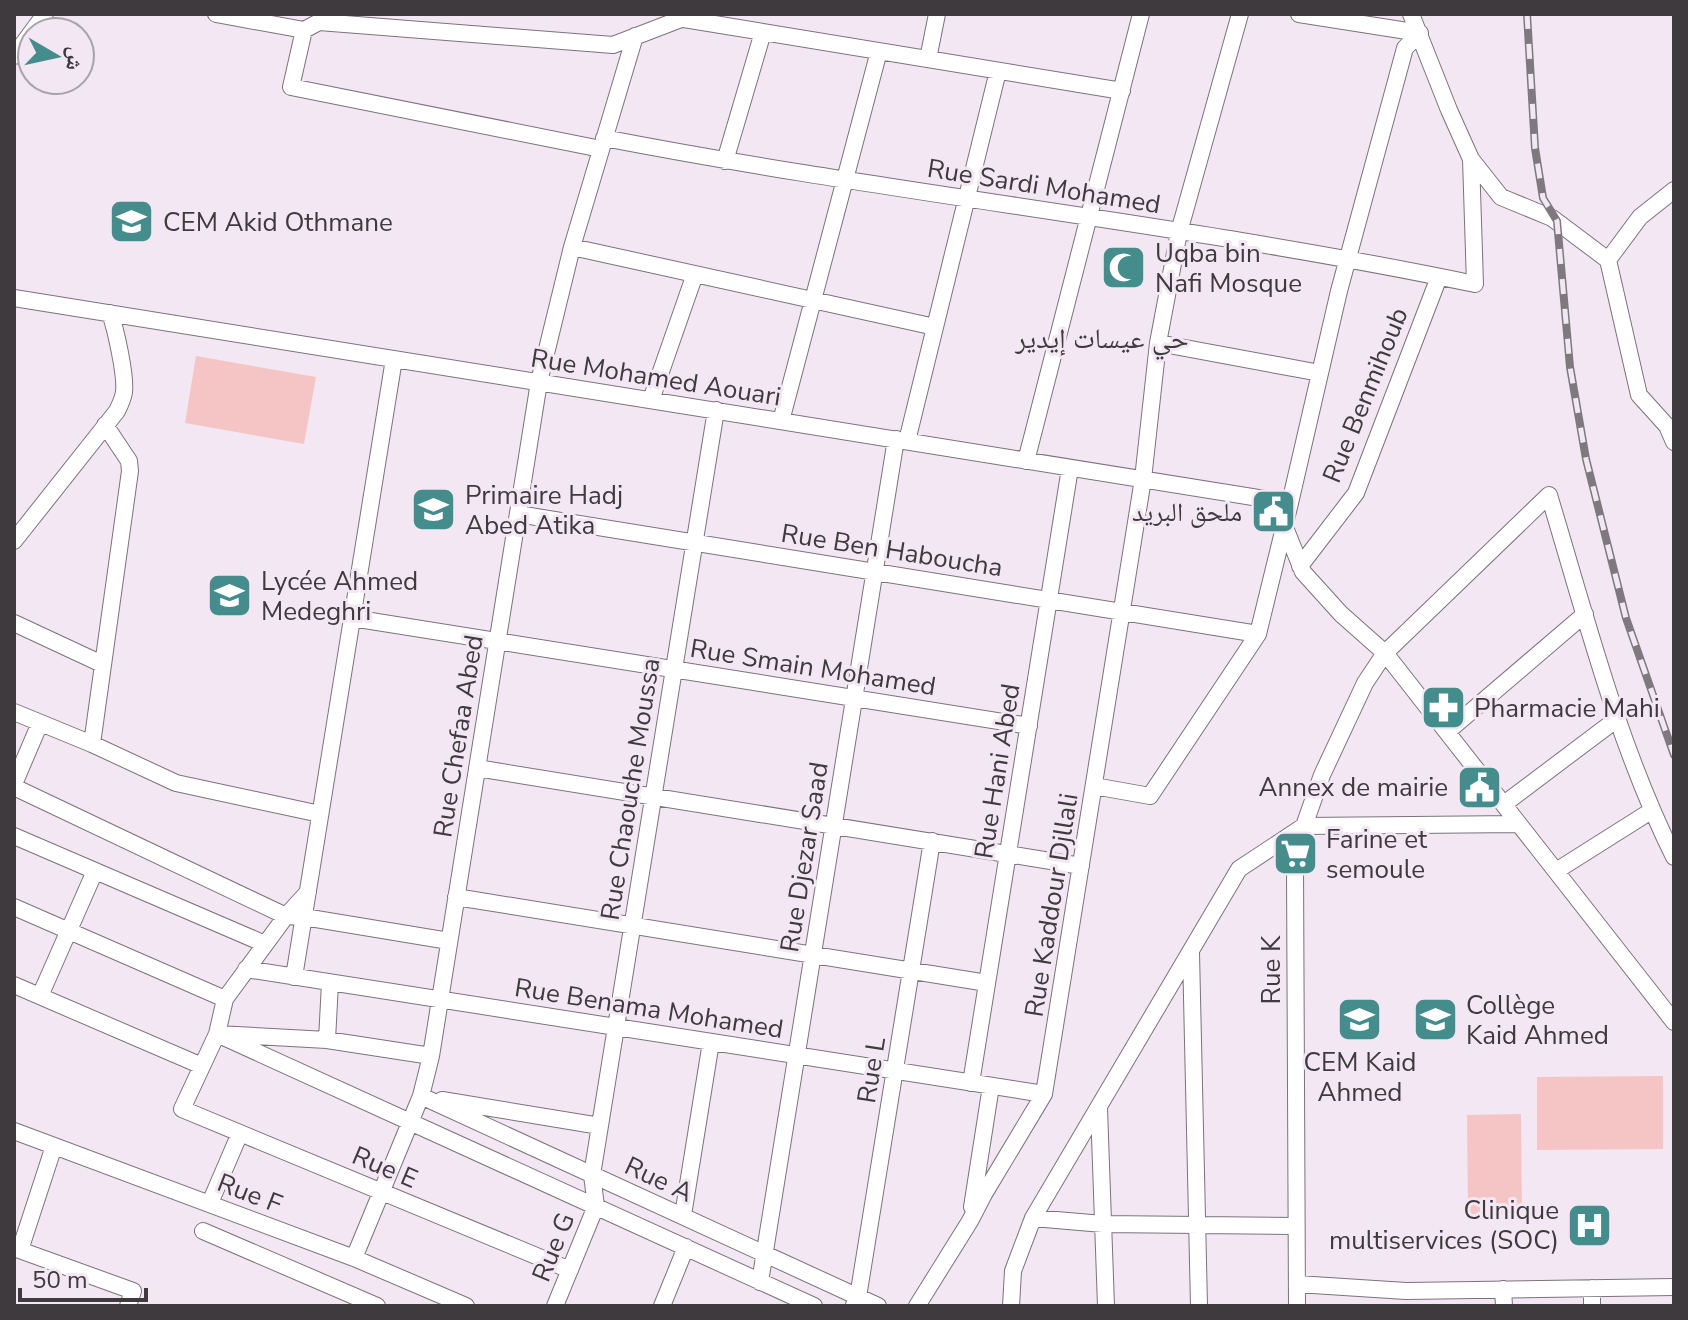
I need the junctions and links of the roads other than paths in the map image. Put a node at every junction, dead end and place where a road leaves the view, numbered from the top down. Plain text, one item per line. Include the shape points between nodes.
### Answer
1 (45, 14) edge
2 (216, 14) edge
3 (645, 14) edge
4 (937, 14) edge
5 (1141, 14) edge
6 (1240, 14) edge
7 (1299, 14) edge
8 (1411, 14) edge
9 (689, 16) edge
10 (315, 22) edge
11 (660, 26) junction
12 (763, 32) junction
13 (1420, 33) junction
14 (635, 36) junction
15 (879, 51) junction
16 (14, 56) edge
17 (928, 59) junction
18 (998, 71) junction
19 (1122, 91) junction
20 (603, 144) junction
21 (1471, 159) junction
22 (725, 161) junction
23 (845, 180) junction
24 (1674, 190) edge
25 (967, 199) junction
26 (1089, 218) junction
27 (1179, 232) junction
28 (572, 247) junction
29 (1348, 258) junction
30 (1608, 260) junction
31 (695, 274) junction
32 (1439, 277) junction
33 (14, 298) edge
34 (814, 299) junction
35 (110, 313) junction
36 (935, 327) junction
37 (1158, 343) junction
38 (394, 359) junction
39 (1320, 373) junction
40 (539, 382) junction
41 (651, 400) junction
42 (716, 410) junction
43 (781, 421) junction
44 (105, 425) junction
45 (1672, 431) edge
46 (901, 440) junction
47 (1026, 461) junction
48 (1070, 468) junction
49 (1143, 479) junction
50 (1290, 503) junction
51 (518, 514) junction
52 (1284, 525) junction
53 (14, 541) edge
54 (694, 543) junction
55 (1300, 566) junction
56 (874, 572) junction
57 (1049, 600) junction
58 (1122, 612) junction
59 (1585, 614) junction
60 (352, 618) junction
61 (14, 623) edge
62 (1258, 634) junction
63 (498, 640) junction
64 (1385, 653) junction
65 (102, 664) junction
66 (674, 669) junction
67 (854, 698) junction
68 (14, 712) edge
69 (1617, 719) junction
70 (40, 723) junction
71 (1029, 726) junction
72 (1447, 732) junction
73 (92, 744) junction
74 (477, 768) junction
75 (14, 786) edge
76 (1094, 786) junction
77 (653, 797) junction
78 (1504, 804) junction
79 (1651, 811) junction
80 (320, 814) junction
81 (1519, 824) junction
82 (834, 826) junction
83 (1304, 826) junction
84 (14, 836) edge
85 (932, 841) junction
86 (1008, 854) junction
87 (1674, 857) edge
88 (1081, 866) junction
89 (95, 871) junction
90 (1556, 871) junction
91 (456, 897) junction
92 (14, 907) edge
93 (295, 916) junction
94 (633, 926) junction
95 (69, 930) junction
96 (449, 941) junction
97 (265, 944) junction
98 (1191, 951) junction
99 (813, 955) junction
100 (246, 969) junction
101 (911, 971) junction
102 (294, 977) junction
103 (330, 983) junction
104 (987, 983) junction
105 (14, 985) edge
106 (40, 996) junction
107 (225, 999) junction
108 (440, 1000) junction
109 (1674, 1022) edge
110 (616, 1027) junction
111 (217, 1034) junction
112 (327, 1040) junction
113 (711, 1042) junction
114 (431, 1056) junction
115 (797, 1056) junction
116 (202, 1066) junction
117 (895, 1071) junction
118 (971, 1083) junction
119 (991, 1086) junction
120 (1044, 1094) junction
121 (421, 1096) junction
122 (1099, 1106) junction
123 (410, 1122) junction
124 (600, 1126) junction
125 (14, 1131) edge
126 (240, 1133) junction
127 (54, 1146) junction
128 (592, 1175) junction
129 (381, 1192) junction
130 (210, 1203) junction
131 (596, 1206) junction
132 (685, 1217) junction
133 (1033, 1218) junction
134 (970, 1221) junction
135 (1103, 1224) junction
136 (1197, 1224) junction
137 (1296, 1226) junction
138 (203, 1231) dead end
139 (681, 1245) junction
140 (17, 1249) edge
141 (764, 1255) junction
142 (354, 1258) junction
143 (570, 1270) junction
144 (760, 1282) junction
145 (1297, 1284) junction
146 (1674, 1287) edge
147 (1592, 1288) junction
148 (1406, 1298) edge
149 (1504, 1298) edge
150 (856, 1302) edge
151 (128, 1306) edge
152 (377, 1306) edge
153 (466, 1306) edge
154 (555, 1306) edge
155 (662, 1306) edge
156 (814, 1306) edge
157 (878, 1306) edge
158 (917, 1306) edge
159 (1011, 1306) edge
160 (1106, 1306) edge
161 (1199, 1306) edge
162 (1297, 1306) edge
163 (1592, 1306) edge

1 - 16 street
2 - 10 street
3 - 11 street
4 - 17 street
5 - 19 street
6 - 27 street, Rue Kaddour Djllali
7 - 13 street
8 - 13 street
9 - 11 street
9 - 12 street
10 - 14 street via 613,45
10 - 20 street, Rue Sardi Mohamed via 291,87
11 - 14 street
12 - 15 street
12 - 22 street
13 - 21 street
13 - 29 street via 1405,48
14 - 20 street, Rue Chefaa Abed
15 - 17 street
15 - 23 street
17 - 18 street
18 - 19 street
18 - 25 street, Rue Djezar Saad
19 - 26 street
20 - 22 street, Rue Sardi Mohamed
20 - 28 street, Rue Chefaa Abed
21 - 30 street via 1501,197 1552,218
21 - 32 street, Rue Sardi Mohamed via 1475,284
22 - 23 street, Rue Sardi Mohamed
23 - 25 street, Rue Sardi Mohamed
23 - 34 street
24 - 30 street via 1640,217
25 - 26 street, Rue Sardi Mohamed
25 - 36 street, Rue Djezar Saad
26 - 27 street, Rue Sardi Mohamed
26 - 47 street
27 - 29 street, Rue Sardi Mohamed
27 - 37 street, Rue Kaddour Djllali
28 - 31 street
28 - 40 street, Rue Chefaa Abed
29 - 32 street, Rue Sardi Mohamed
29 - 39 street
30 - 45 street via 1639,395
31 - 34 street
31 - 41 street
32 - 55 street, Rue Benmihoub via 1356,493
33 - 35 street, Rue Mohamed Aouari
34 - 36 street
34 - 43 street
35 - 38 street, Rue Mohamed Aouari
35 - 44 street via 125,385 117,411
36 - 46 street, Rue Djezar Saad
37 - 39 street
37 - 49 street, Rue Kaddour Djllali
38 - 40 street, Rue Mohamed Aouari
38 - 60 street
39 - 50 street
40 - 41 street, Rue Mohamed Aouari
40 - 51 street, Rue Chefaa Abed
41 - 42 street, Rue Mohamed Aouari
42 - 43 street, Rue Mohamed Aouari
42 - 54 street, Rue Chaouche Moussa
43 - 46 street, Rue Mohamed Aouari
44 - 53 street
44 - 65 street via 130,471
46 - 47 street, Rue Mohamed Aouari
46 - 56 street, Rue Djezar Saad
47 - 48 street, Rue Mohamed Aouari
48 - 49 street, Rue Mohamed Aouari
48 - 57 street, Rue Hani Abed
49 - 50 street, Rue Mohamed Aouari
49 - 58 street, Rue Kaddour Djllali
50 - 52 street
51 - 54 street, Rue Ben Haboucha
51 - 63 street, Rue Chefaa Abed
52 - 55 street
52 - 62 street
54 - 56 street, Rue Ben Haboucha
54 - 66 street, Rue Chaouche Moussa
55 - 64 street via 1341,614
56 - 57 street, Rue Ben Haboucha
56 - 67 street, Rue Djezar Saad
57 - 58 street, Rue Ben Haboucha
57 - 71 street, Rue Hani Abed
58 - 62 street, Rue Ben Haboucha
58 - 76 street, Rue Kaddour Djllali
59 - 64 street, Rue K via 1549,495
59 - 69 street
59 - 72 street
60 - 63 street, Rue Smain Mohamed
60 - 80 street
61 - 65 street
62 - 76 street via 1150,796
63 - 66 street, Rue Smain Mohamed
63 - 74 street, Rue Chefaa Abed
64 - 72 street
64 - 83 street, Rue K via 1352,709
65 - 73 street
66 - 67 street, Rue Smain Mohamed
66 - 77 street, Rue Chaouche Moussa
67 - 71 street, Rue Smain Mohamed
67 - 82 street, Rue Djezar Saad
68 - 70 street
69 - 78 street
69 - 79 street
70 - 73 street
70 - 75 street
71 - 86 street, Rue Hani Abed
72 - 78 street
73 - 80 street via 176,783
74 - 77 street
74 - 91 street, Rue Chefaa Abed
75 - 93 street
76 - 88 street, Rue Kaddour Djllali
77 - 82 street
77 - 94 street, Rue Chaouche Moussa
78 - 81 street
79 - 87 street
79 - 90 street
80 - 93 street via 308,892
81 - 83 street
81 - 90 street
82 - 85 street
82 - 99 street, Rue Djezar Saad
83 - 98 street via 1239,869
83 - 137 street, Rue K via 1295,866
84 - 89 street
85 - 86 street
85 - 101 street, Rue L
86 - 88 street
86 - 104 street, Rue Hani Abed
88 - 120 street, Rue Kaddour Djllali
89 - 95 street
89 - 97 street
90 - 109 street
91 - 94 street
91 - 96 street, Rue Chefaa Abed
92 - 95 street
93 - 96 street
93 - 97 street
93 - 102 street
94 - 99 street
94 - 110 street, Rue Chaouche Moussa
95 - 106 street
95 - 107 street
96 - 108 street, Rue Chefaa Abed
97 - 100 street
98 - 122 street
98 - 136 street
99 - 101 street
99 - 115 street, Rue Djezar Saad
100 - 102 street, Rue Benama Mohamed
100 - 107 street
101 - 104 street
101 - 117 street, Rue L
102 - 103 street, Rue Benama Mohamed
103 - 108 street, Rue Benama Mohamed
103 - 112 street
104 - 118 street, Rue Hani Abed
105 - 106 street
106 - 116 street
107 - 111 street
108 - 110 street, Rue Benama Mohamed
108 - 114 street, Rue Chefaa Abed
110 - 113 street, Rue Benama Mohamed
110 - 124 street, Rue Chaouche Moussa
111 - 112 street
111 - 116 street
111 - 123 street
112 - 114 street
113 - 115 street, Rue Benama Mohamed
113 - 132 street
114 - 121 street, Rue Chefaa Abed
115 - 117 street, Rue Benama Mohamed
115 - 141 street, Rue Djezar Saad
116 - 126 street, Rue E via 182,1109
117 - 118 street, Rue Benama Mohamed
117 - 150 street, Rue L
118 - 119 street, Rue Benama Mohamed
119 - 120 street, Rue Benama Mohamed
119 - 134 street
120 - 134 street, Rue Kaddour Djllali
121 - 123 street, Rue Chefaa Abed
121 - 124 street
121 - 128 street, Rue A
122 - 133 street
122 - 135 street
123 - 129 street, Rue Chefaa Abed
123 - 131 street
124 - 128 street, Rue Chaouche Moussa
125 - 127 street, Rue F
126 - 129 street, Rue E
126 - 130 street
127 - 130 street, Rue F
127 - 140 street
128 - 131 street, Rue Chaouche Moussa
128 - 132 street, Rue A
129 - 142 street, Rue Chefaa Abed
129 - 143 street, Rue E
130 - 142 street, Rue F
131 - 139 street
131 - 143 street, Rue G
132 - 139 street
132 - 141 street, Rue A
133 - 135 street
133 - 159 street via 1013,1271
134 - 158 street, Rue Kaddour Djllali
135 - 136 street
135 - 160 street
136 - 137 street
136 - 161 street
137 - 145 street, Rue K
138 - 152 street
139 - 144 street
139 - 155 street
140 - 151 street via 133,1291
141 - 144 street, Rue Djezar Saad
141 - 150 street, Rue A
142 - 153 street, Rue F
143 - 154 street, Rue G
144 - 156 street
145 - 148 street
145 - 162 street, Rue K
146 - 147 street
147 - 149 street
147 - 163 street
148 - 149 street
150 - 157 street, Rue A

